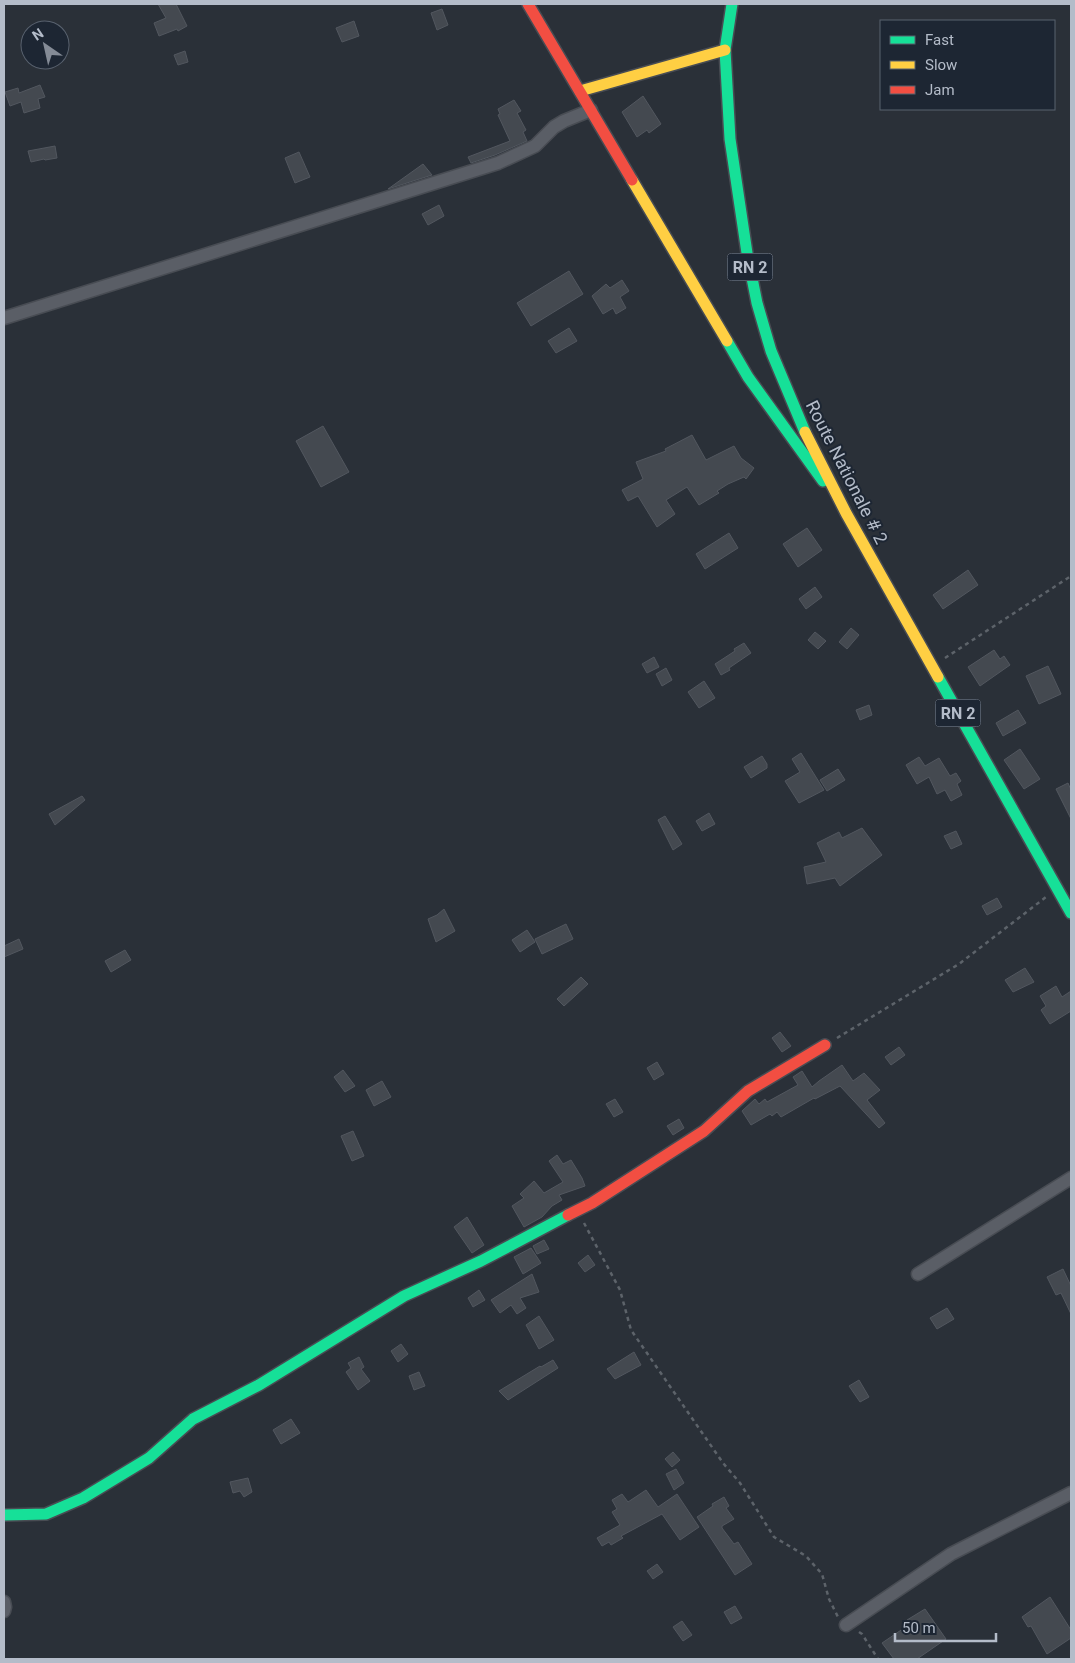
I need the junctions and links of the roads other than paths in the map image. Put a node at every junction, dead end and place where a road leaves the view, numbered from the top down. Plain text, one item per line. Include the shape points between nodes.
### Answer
1 (528, 4) edge
2 (732, 4) edge
3 (725, 50) junction
4 (580, 91) junction
5 (591, 110) junction
6 (4, 318) edge
7 (846, 513) junction
8 (1071, 913) edge
9 (824, 1045) road end
10 (1071, 1178) edge
11 (918, 1274) dead end
12 (1071, 1493) edge
13 (4, 1515) edge
14 (4, 1602) edge
15 (4, 1611) edge
16 (846, 1625) road end

1 - 4 main road
2 - 3 main road, Route Nationale # 2 / RN 2
3 - 4 main road
3 - 7 main road, Route Nationale # 2 / RN 2 via 730,140 757,303 771,351 802,427
4 - 5 main road
5 - 6 street via 564,121 535,146 498,163
5 - 7 main road via 748,377
7 - 8 main road, Route Nationale # 2 / RN 2
9 - 13 main road via 748,1090 704,1131 646,1170 577,1211 481,1261 404,1296 259,1384 193,1419 149,1458 83,1498 46,1514
10 - 11 street
12 - 16 street via 951,1554
14 - 15 street

